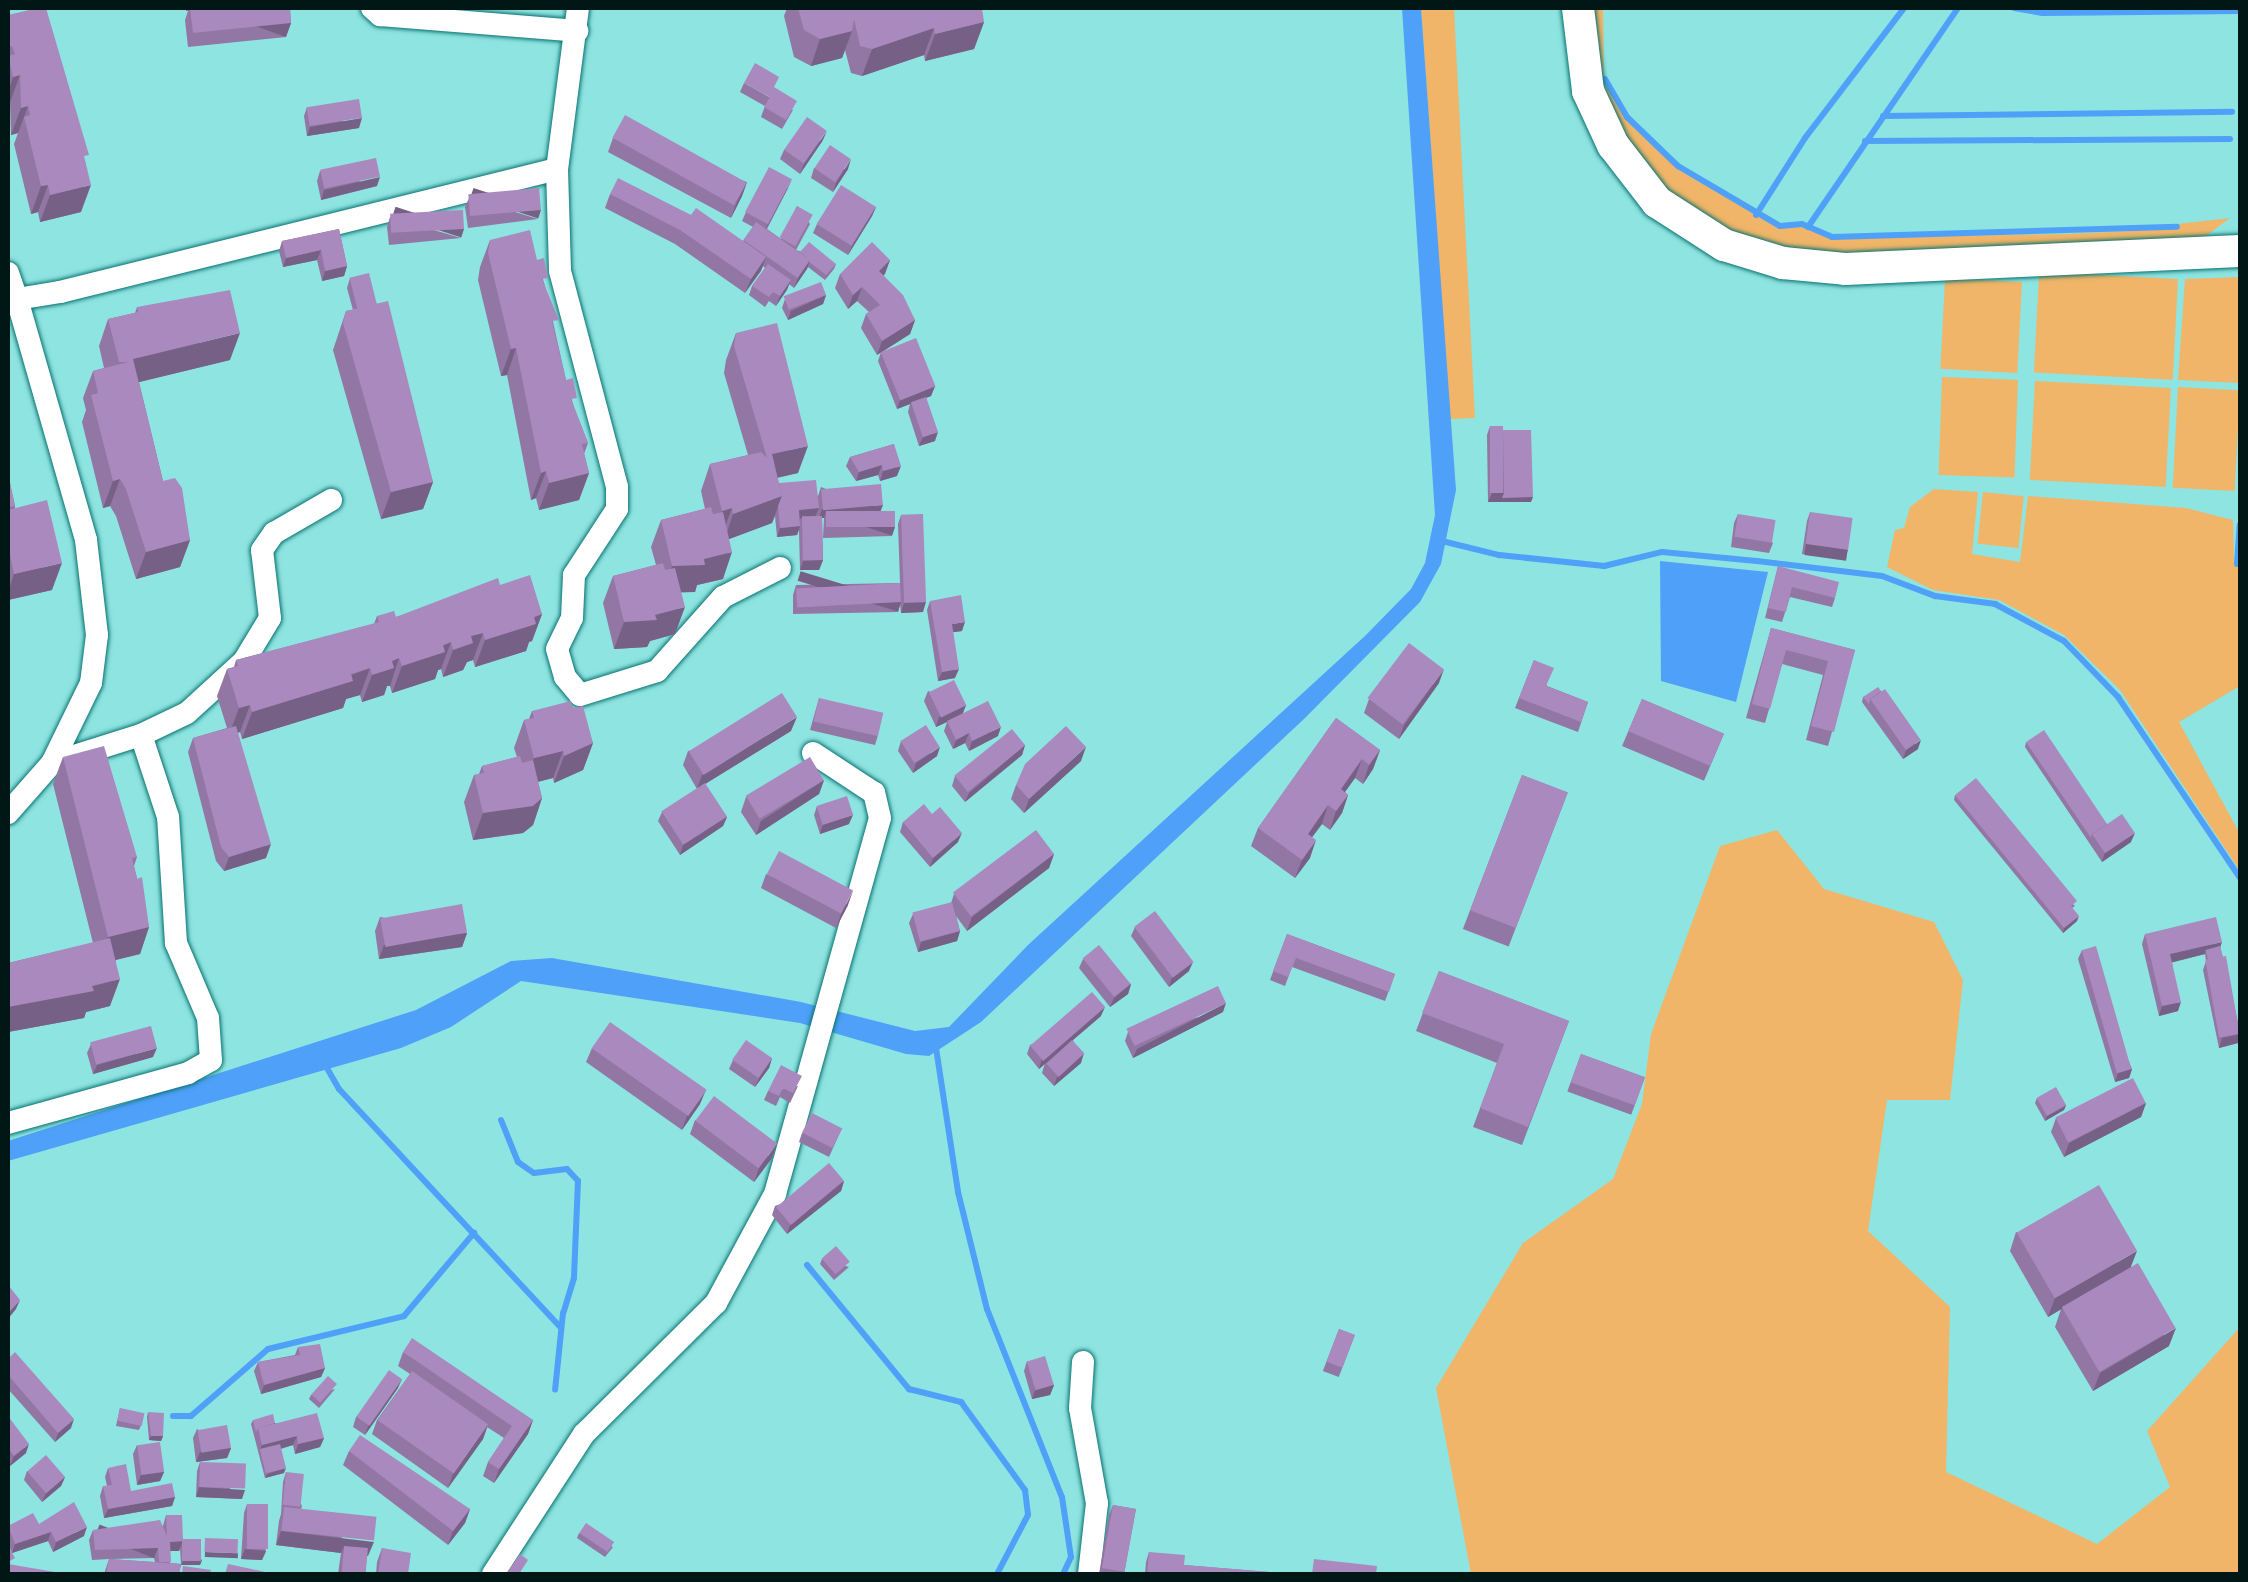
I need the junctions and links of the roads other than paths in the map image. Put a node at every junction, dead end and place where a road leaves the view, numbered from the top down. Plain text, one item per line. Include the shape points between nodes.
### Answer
1 (372, 8) edge
2 (1578, 8) edge
3 (577, 19) edge
4 (557, 169) junction
5 (2240, 252) edge
6 (8, 273) edge
7 (12, 300) edge
8 (331, 500) dead end
9 (780, 568) dead end
10 (141, 735) junction
11 (812, 753) edge
12 (52, 763) junction
13 (8, 813) edge
14 (8, 1123) edge
15 (1083, 1362) dead end
16 (494, 1574) edge
17 (1089, 1574) edge

1 - 3 street via 380,15
2 - 5 street via 1588,91 1613,145 1657,202 1724,246 1783,263 1844,268
3 - 4 street
4 - 7 street
4 - 9 street via 560,271 618,487 617,509 574,575 572,618 557,649 565,676 580,695 657,671 723,597
6 - 7 street
7 - 12 street via 86,540 97,635 91,683
8 - 10 street via 274,533 262,550 270,618 244,661 187,712
10 - 12 street
10 - 14 street via 168,817 176,943 208,1018 210,1060 188,1073
11 - 16 street via 874,792 880,818 775,1194 716,1303 584,1434
12 - 13 street
15 - 17 street via 1080,1408 1097,1503

